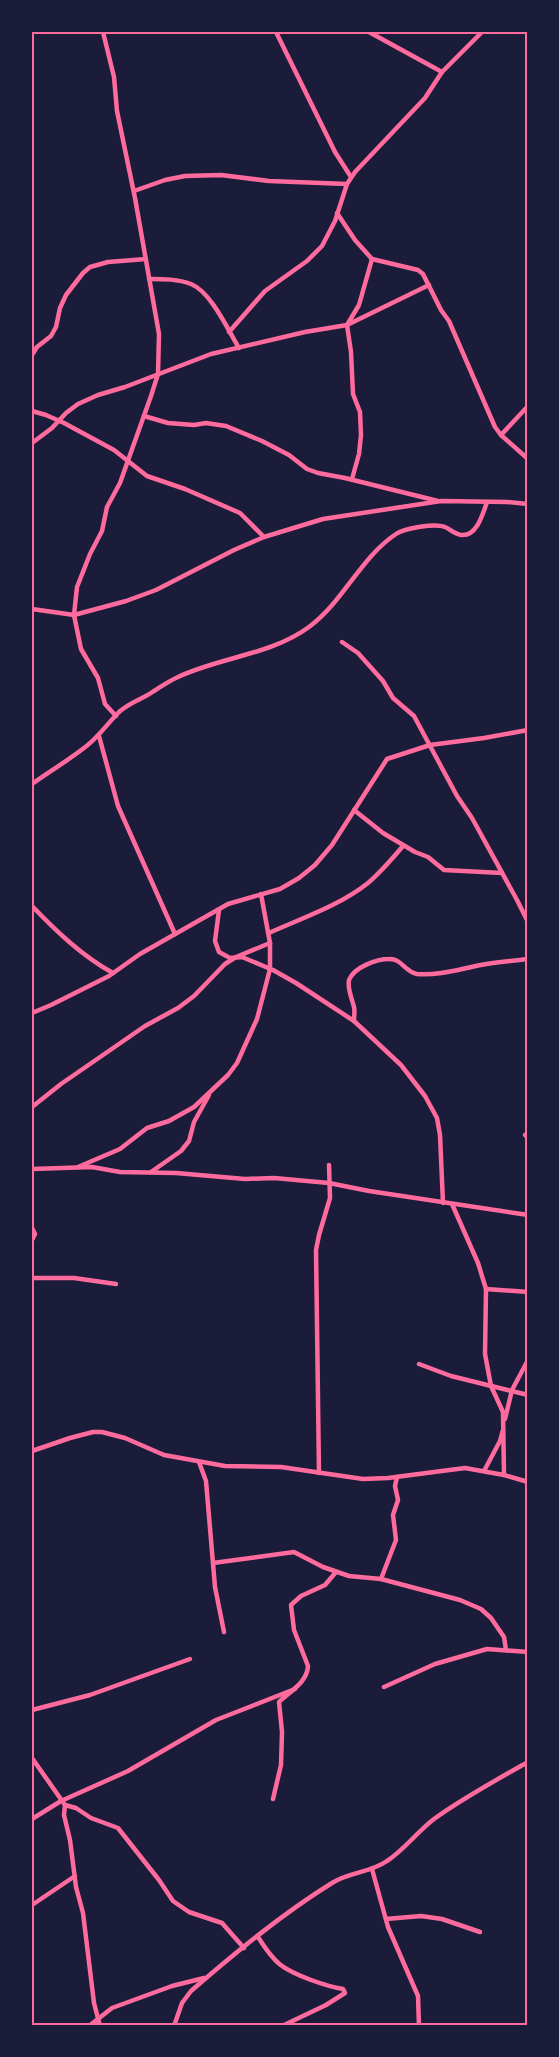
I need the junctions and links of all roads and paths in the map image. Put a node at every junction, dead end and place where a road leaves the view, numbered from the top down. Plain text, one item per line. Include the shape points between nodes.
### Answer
1 (103, 32) edge
2 (276, 32) edge
3 (369, 32) edge
4 (482, 32) edge
5 (442, 72) junction
6 (351, 177) junction
7 (347, 184) junction
8 (134, 190) junction
9 (337, 212) junction
10 (146, 259) junction
11 (372, 259) junction
12 (149, 279) junction
13 (429, 285) junction
14 (347, 325) junction
15 (229, 332) junction
16 (239, 348) junction
17 (32, 355) edge
18 (158, 374) junction
19 (528, 406) edge
20 (32, 411) edge
21 (144, 416) junction
22 (60, 421) junction
23 (501, 435) junction
24 (32, 443) edge
25 (528, 459) edge
26 (127, 461) junction
27 (352, 479) junction
28 (441, 501) junction
29 (487, 502) junction
30 (528, 504) edge
31 (264, 537) junction
32 (32, 609) edge
33 (74, 615) junction
34 (342, 642) dead end
35 (116, 716) junction
36 (528, 730) edge
37 (99, 736) junction
38 (430, 745) junction
39 (32, 784) edge
40 (354, 810) junction
41 (403, 846) junction
42 (502, 873) junction
43 (261, 894) junction
44 (528, 903) edge
45 (519, 904) junction
46 (32, 906) edge
47 (219, 909) junction
48 (528, 922) edge
49 (175, 933) junction
50 (269, 933) junction
51 (270, 943) junction
52 (236, 957) junction
53 (528, 959) edge
54 (270, 969) junction
55 (112, 974) junction
56 (32, 1013) edge
57 (354, 1021) junction
58 (212, 1090) junction
59 (32, 1107) edge
60 (329, 1165) dead end
61 (78, 1167) junction
62 (32, 1169) edge
63 (151, 1173) junction
64 (329, 1183) junction
65 (443, 1203) junction
66 (452, 1204) junction
67 (528, 1215) edge
68 (32, 1228) edge
69 (32, 1240) edge
70 (32, 1278) edge
71 (116, 1284) dead end
72 (486, 1289) junction
73 (528, 1292) edge
74 (528, 1360) edge
75 (419, 1364) dead end
76 (491, 1386) junction
77 (512, 1390) junction
78 (528, 1395) edge
79 (504, 1425) junction
80 (32, 1450) edge
81 (199, 1462) junction
82 (484, 1471) junction
83 (319, 1473) junction
84 (504, 1475) junction
85 (397, 1477) junction
86 (528, 1482) edge
87 (213, 1563) junction
88 (336, 1572) junction
89 (381, 1579) junction
90 (224, 1632) dead end
91 (506, 1650) junction
92 (528, 1652) edge
93 (190, 1659) dead end
94 (384, 1687) dead end
95 (295, 1689) junction
96 (32, 1710) edge
97 (32, 1758) edge
98 (528, 1762) edge
99 (273, 1799) dead end
100 (63, 1803) junction
101 (32, 1819) edge
102 (372, 1869) junction
103 (75, 1876) junction
104 (32, 1905) edge
105 (386, 1919) junction
106 (480, 1932) dead end
107 (258, 1937) junction
108 (244, 1948) junction
109 (207, 1978) junction
110 (99, 2022) edge
111 (89, 2025) edge
112 (174, 2025) edge
113 (282, 2025) edge
114 (419, 2025) edge

1 - 8 street
2 - 6 street
3 - 5 street
4 - 5 street
5 - 6 street via 425,98
6 - 7 street
7 - 8 street via 221,175 165,180
7 - 9 street
8 - 10 street
9 - 11 street
9 - 15 street via 322,246 265,291
10 - 12 street
10 - 17 street via 90,267 66,295 51,336
11 - 13 street via 418,270
11 - 14 street via 359,305
12 - 15 street via 176,280 201,289
12 - 18 street via 159,334
13 - 14 street
13 - 23 street
14 - 16 street
14 - 27 street via 361,435
15 - 16 street
16 - 18 street
18 - 21 street
18 - 22 street via 88,400
19 - 23 street
20 - 22 street
21 - 26 street
21 - 27 street via 182,424 226,426 289,455 307,469
22 - 24 street
22 - 26 street
23 - 25 street
26 - 31 street via 147,476 240,513
26 - 33 street via 77,587
27 - 28 street
28 - 29 street
28 - 31 street via 323,519
29 - 30 street
29 - 35 street via 476,526 465,535 440,525 398,532 371,554 323,616 294,637 179,676
31 - 33 street via 156,590
32 - 33 street
33 - 35 street via 81,649 98,678 105,704
34 - 38 street via 358,653 393,698 414,716
35 - 37 street
36 - 38 street
37 - 39 street
37 - 49 street via 118,806
38 - 40 street via 387,759
38 - 42 street
40 - 41 street
40 - 43 street via 315,865 280,889
41 - 42 street via 428,857 444,870
41 - 50 street via 388,865 356,891
42 - 45 street
43 - 47 street
43 - 50 street
44 - 45 street
45 - 48 street
46 - 55 street via 82,953
47 - 49 street
47 - 52 street via 215,941 219,952
49 - 55 street
50 - 51 street
51 - 52 street
51 - 54 street
52 - 54 street
52 - 59 street via 186,1002 145,1026
53 - 57 street via 417,974 408,972 395,959 363,967 350,979
54 - 57 street
54 - 58 street via 257,1019 237,1063
55 - 56 street
57 - 65 street via 401,1065 432,1108 440,1135
58 - 61 street via 181,1115 147,1128 120,1149
58 - 63 street via 194,1122 189,1141
60 - 64 street
61 - 62 street
61 - 63 street
63 - 64 street
64 - 65 street
64 - 83 street via 330,1198 316,1250
65 - 66 street
66 - 67 street
66 - 72 street
68 - 69 street
70 - 71 street
72 - 73 street
72 - 76 street via 485,1354
74 - 77 street
75 - 76 street
76 - 77 street
76 - 79 street via 503,1412
77 - 78 street
77 - 79 street
79 - 82 street
79 - 84 street
80 - 81 street via 70,1437 102,1432 164,1455
81 - 83 street
81 - 87 street via 209,1497
82 - 84 street
82 - 85 street via 465,1468
83 - 85 street via 363,1479
84 - 86 street
85 - 89 street via 398,1500 393,1515 396,1540
87 - 88 street via 294,1552
87 - 90 street
88 - 89 street
88 - 95 street via 325,1585 291,1605 294,1630 308,1666
89 - 91 street via 481,1609 504,1637
91 - 92 street
91 - 94 street via 487,1649 435,1664
93 - 96 street via 90,1695
95 - 99 street via 279,1702 281,1764
95 - 100 street via 216,1720
97 - 100 street
98 - 102 street via 435,1819 398,1853
100 - 101 street
100 - 103 street
100 - 108 street via 118,1828 173,1901 189,1912 222,1923
102 - 105 street
102 - 107 street via 334,1881
103 - 104 street
103 - 110 street
105 - 106 street via 421,1916
105 - 114 street via 418,1996
107 - 108 street
107 - 113 street via 272,1957 290,1972 343,1989 345,1993
108 - 109 street
109 - 110 street via 112,2008
109 - 112 street via 191,1991
110 - 111 street

